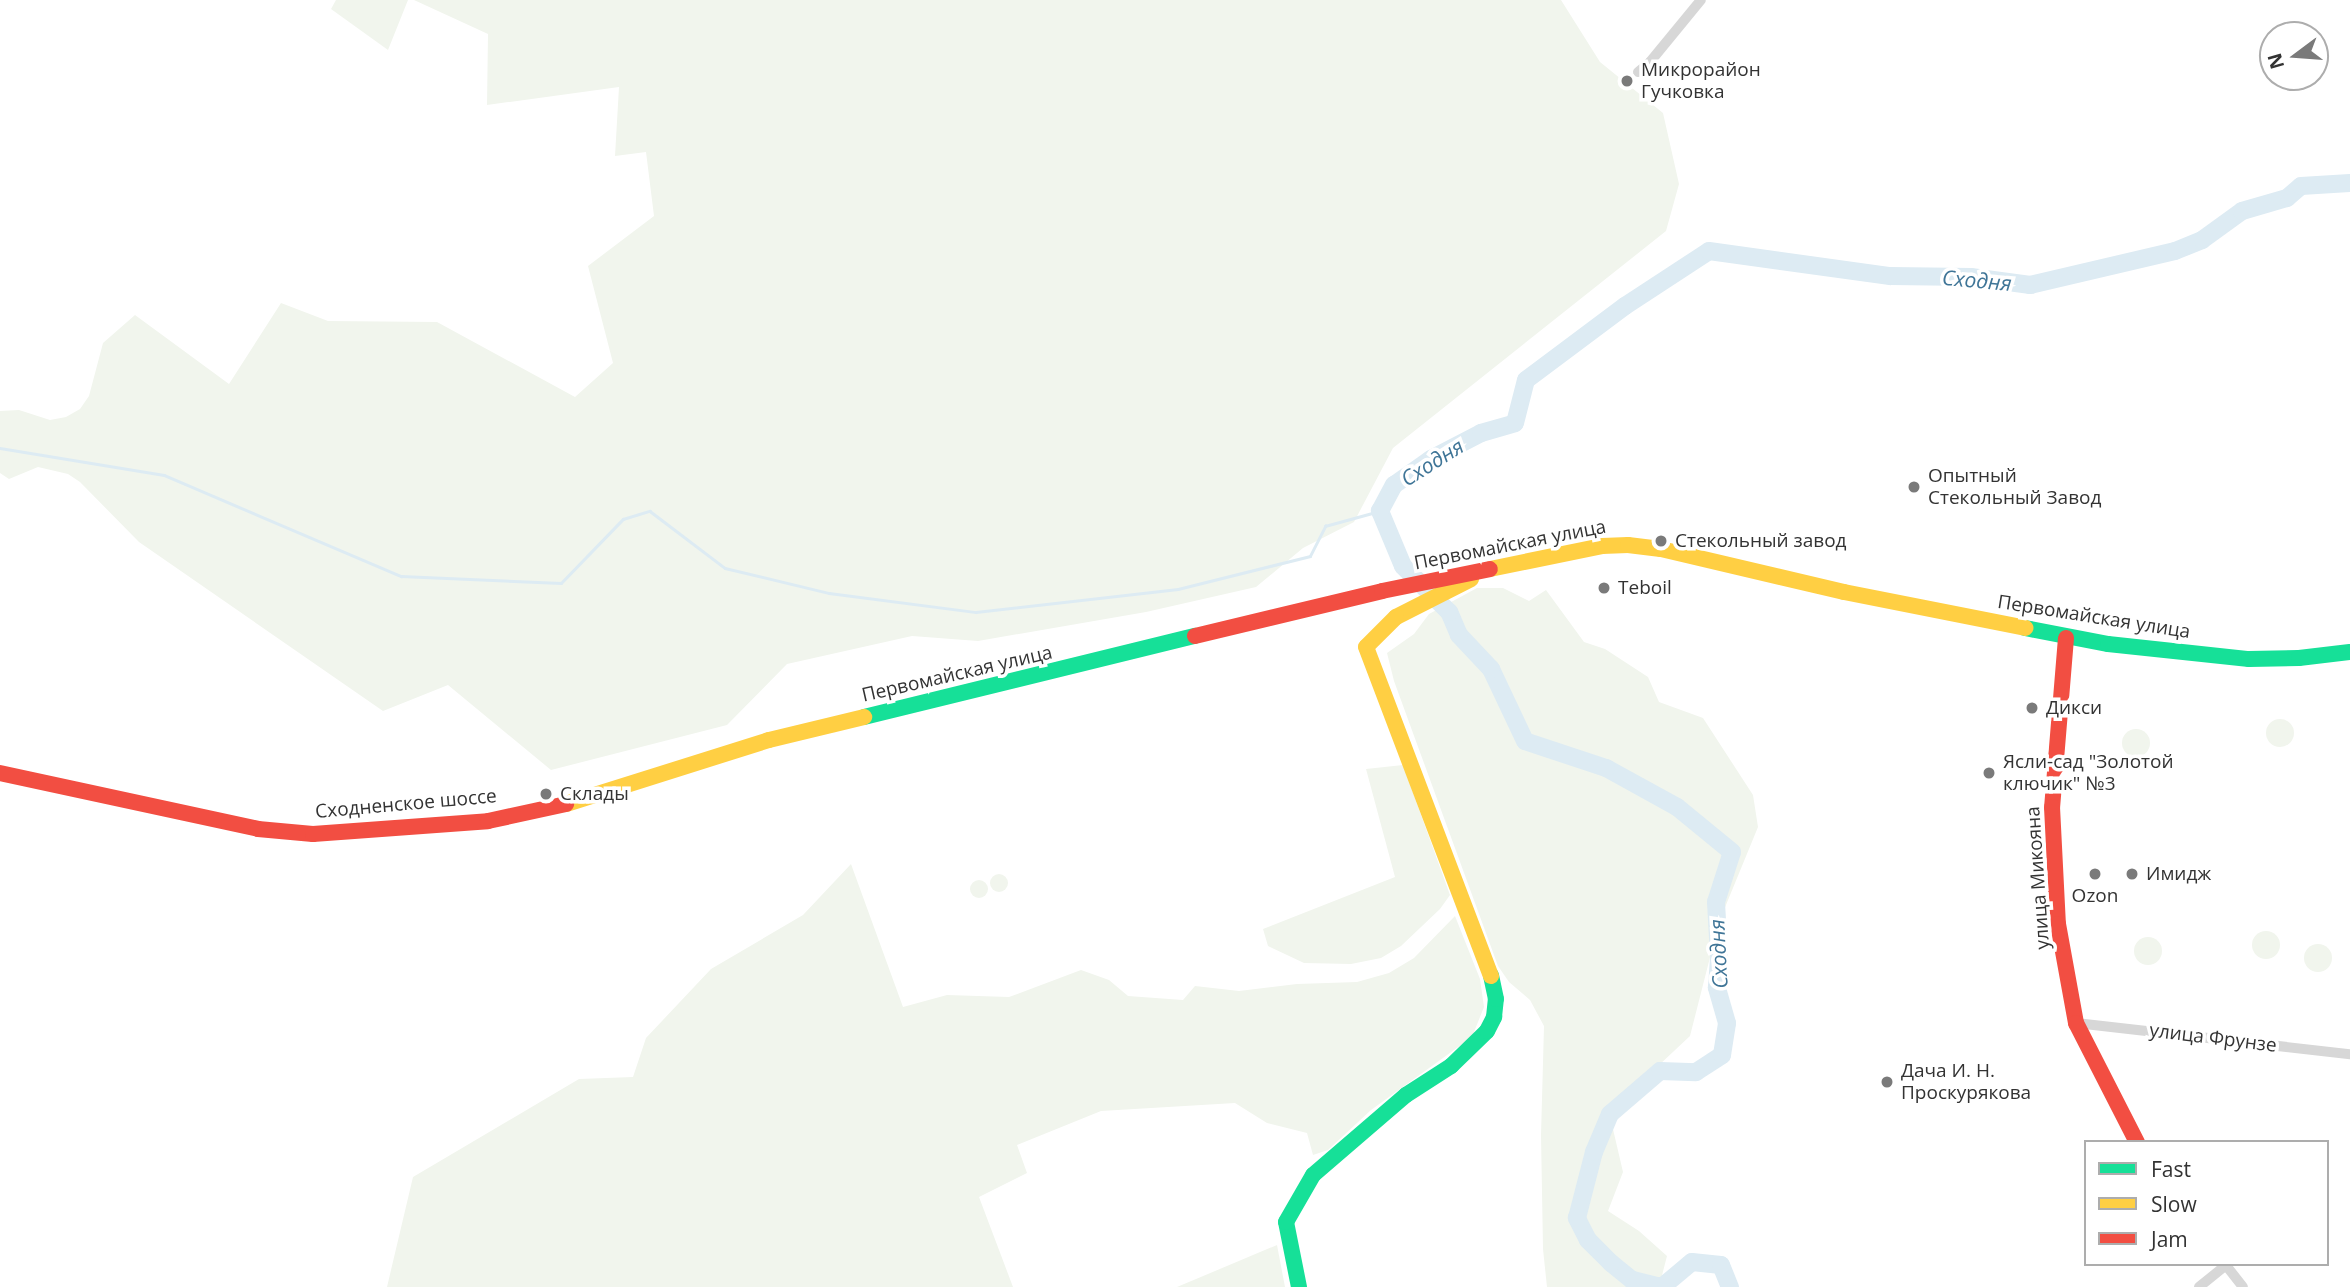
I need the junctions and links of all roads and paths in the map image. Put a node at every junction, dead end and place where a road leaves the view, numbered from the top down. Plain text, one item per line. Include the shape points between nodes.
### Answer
1 (1701, 0) edge
2 (1637, 72) dead end
3 (1449, 584) junction
4 (2066, 638) junction
5 (2350, 652) edge
6 (769, 740) joint
7 (0, 773) edge
8 (2076, 1023) junction
9 (2350, 1054) edge
10 (2136, 1140) edge
11 (2224, 1266) edge
12 (2226, 1266) edge
13 (1299, 1287) edge
14 (2199, 1287) edge
15 (2243, 1287) edge

1 - 2 street
3 - 4 main road, Первомайская улица via 1489,569 1570,551 1644,546
3 - 6 main road, Первомайская улица via 1382,592
3 - 13 main road via 1396,617 1366,647 1489,965 1496,999 1494,1017 1487,1031 1451,1066 1406,1095 1313,1175 1286,1222
4 - 5 main road, Первомайская улица via 2249,659
4 - 8 main road, улица Микояна via 2052,807 2058,924
6 - 7 main road, Сходненское шоссе via 548,808 488,821 355,833 258,829
8 - 9 street, улица Фрунзе
8 - 10 main road, улица Микояна
11 - 14 street
12 - 15 street

